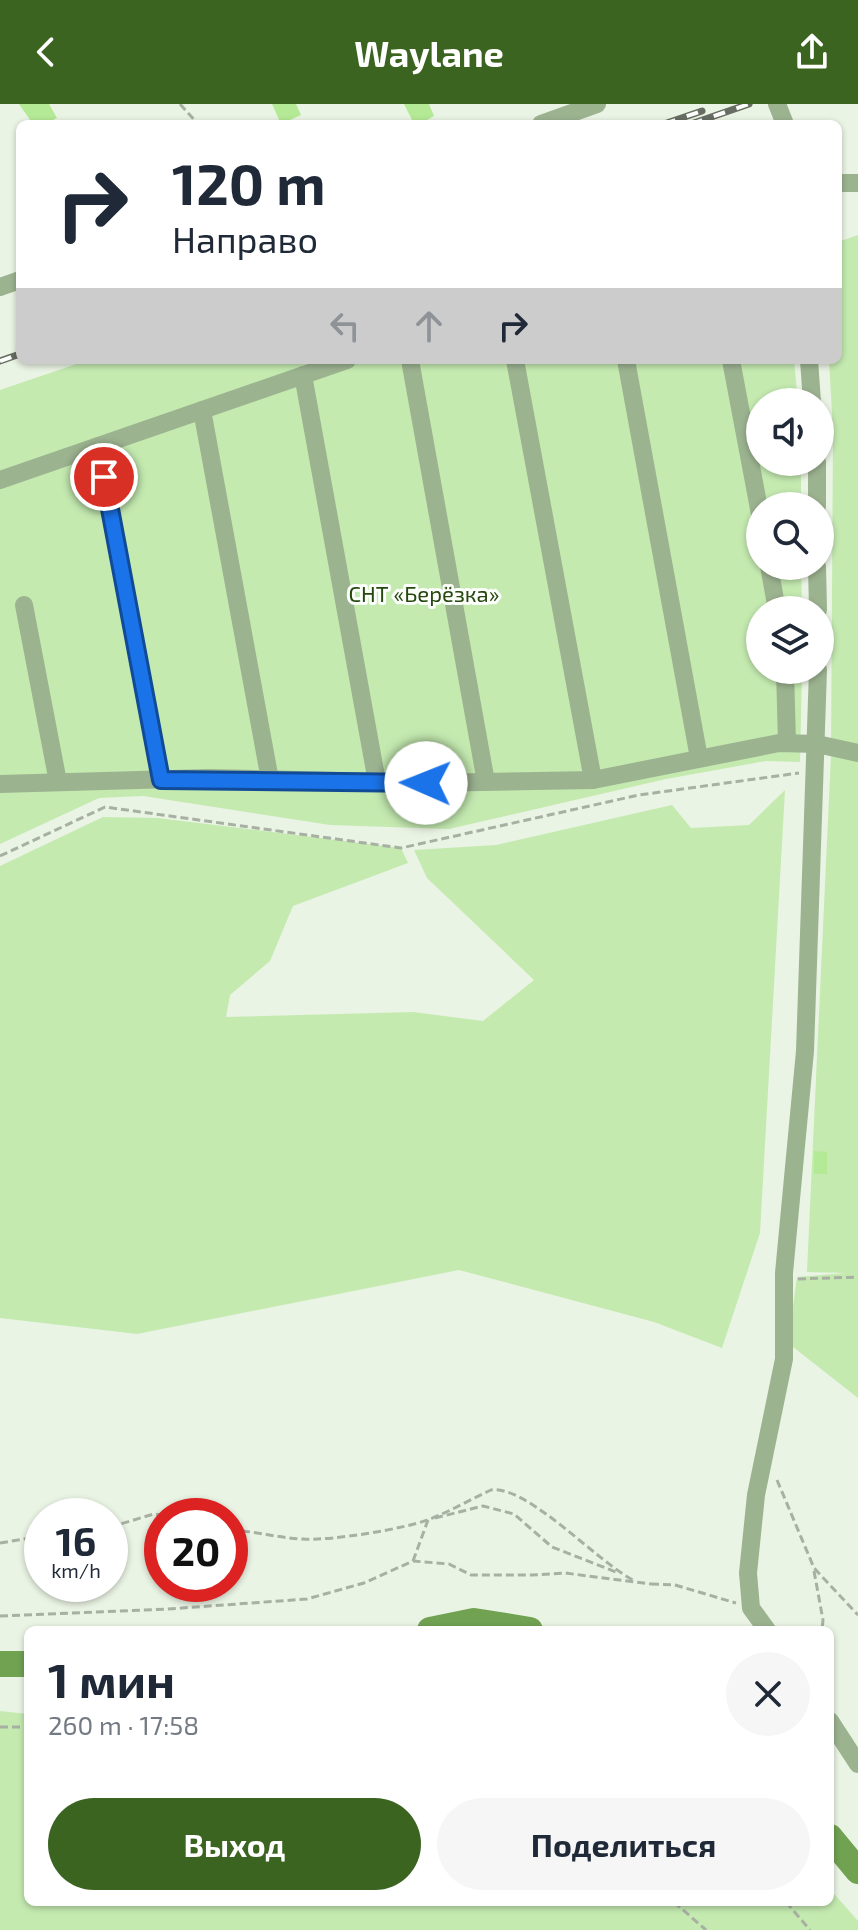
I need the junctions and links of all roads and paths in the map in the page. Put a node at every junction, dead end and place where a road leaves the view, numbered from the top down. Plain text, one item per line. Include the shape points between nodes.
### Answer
1 (180, 104) edge
2 (597, 104) edge
3 (194, 120) edge
4 (552, 120) edge
5 (335, 364) edge
6 (411, 364) edge
7 (516, 364) edge
8 (627, 364) edge
9 (732, 364) edge
10 (809, 364) edge
11 (303, 375) junction
12 (811, 388) edge
13 (202, 410) junction
14 (98, 446) junction
15 (0, 480) edge
16 (756, 492) edge
17 (24, 605) dead end
18 (785, 684) edge
19 (818, 684) edge
20 (787, 743) junction
21 (817, 744) junction
22 (858, 753) edge
23 (699, 758) junction
24 (816, 770) junction
25 (161, 780) junction
26 (270, 780) junction
27 (593, 780) junction
28 (58, 782) junction
29 (377, 782) junction
30 (486, 782) junction
31 (0, 784) edge
32 (0, 856) edge
33 (858, 1277) edge
34 (784, 1280) junction
35 (765, 1455) junction
36 (428, 1520) junction
37 (248, 1531) edge
38 (24, 1539) edge
39 (0, 1543) edge
40 (413, 1561) junction
41 (814, 1568) junction
42 (619, 1573) junction
43 (651, 1584) junction
44 (751, 1608) junction
45 (858, 1615) edge
46 (0, 1616) edge
47 (764, 1626) edge
48 (822, 1626) edge
49 (0, 1727) edge
50 (24, 1727) edge
51 (834, 1727) edge
52 (858, 1764) edge
53 (679, 1906) edge
54 (789, 1906) edge
55 (706, 1930) edge
56 (810, 1930) edge

1 - 3 path
2 - 4 street
5 - 11 street
6 - 30 street
7 - 27 street
8 - 23 street
9 - 16 street
10 - 12 street
11 - 13 street
11 - 29 street
13 - 14 street
13 - 26 street
14 - 15 street
14 - 25 street
17 - 28 street
18 - 20 street
19 - 21 street
20 - 21 street
20 - 23 street
21 - 22 street
21 - 24 street
23 - 27 street
24 - 32 path via 639,795 401,848 105,807
24 - 34 street via 805,1051
25 - 26 street
25 - 28 street
26 - 29 street
27 - 30 street
28 - 31 street
29 - 30 street
33 - 34 path
34 - 35 street via 784,1359
35 - 41 path
35 - 44 street via 748,1573
36 - 37 path via 306,1540
36 - 40 path
36 - 42 path via 483,1506 514,1514 552,1547
36 - 42 path via 500,1488 539,1509
38 - 39 path
40 - 43 path via 449,1564 471,1575 565,1573
40 - 46 path via 364,1583 307,1599
41 - 45 path
41 - 48 path
42 - 43 path
43 - 44 path via 675,1585
44 - 47 street
49 - 50 path
51 - 52 street
53 - 55 path
54 - 56 path

